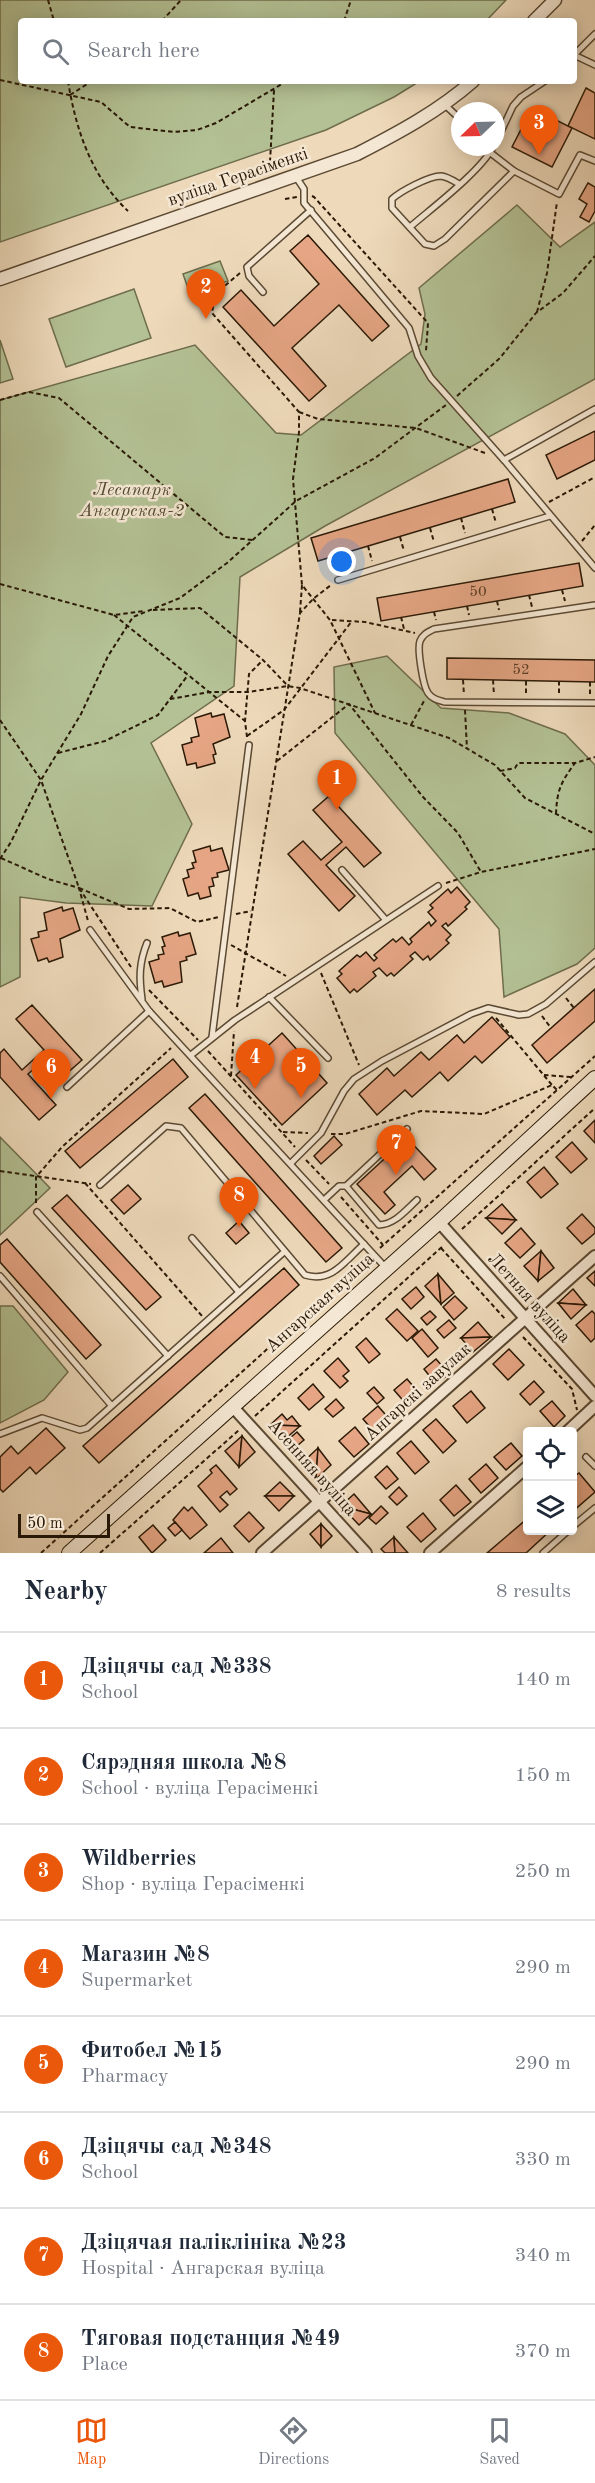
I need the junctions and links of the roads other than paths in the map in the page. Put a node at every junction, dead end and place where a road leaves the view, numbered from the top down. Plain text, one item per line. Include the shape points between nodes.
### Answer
1 (555, 0) edge
2 (537, 18) edge
3 (595, 34) edge
4 (577, 51) edge
5 (577, 56) edge
6 (595, 65) edge
7 (469, 84) edge
8 (540, 84) edge
9 (444, 104) junction
10 (451, 111) edge
11 (505, 123) edge
12 (488, 156) edge
13 (493, 156) edge
14 (595, 161) edge
15 (514, 171) junction
16 (296, 177) junction
17 (459, 184) junction
18 (311, 210) junction
19 (410, 227) junction
20 (0, 279) edge
21 (262, 292) dead end
22 (595, 409) edge
23 (504, 460) junction
24 (550, 516) junction
25 (595, 568) edge
26 (340, 579) road end
27 (595, 605) edge
28 (593, 703) edge
29 (249, 746) road end
30 (342, 870) dead end
31 (438, 886) road end
32 (385, 919) junction
33 (90, 930) road end
34 (147, 943) dead end
35 (595, 962) edge
36 (269, 997) junction
37 (142, 1002) junction
38 (149, 1011) junction
39 (212, 1037) junction
40 (190, 1055) junction
41 (328, 1058) dead end
42 (595, 1078) edge
43 (67, 1087) dead end
44 (407, 1129) dead end
45 (291, 1164) junction
46 (100, 1185) road end
47 (346, 1186) junction
48 (324, 1200) junction
49 (417, 1200) dead end
50 (37, 1212) road end
51 (438, 1222) junction
52 (192, 1238) dead end
53 (364, 1244) junction
54 (284, 1252) junction
55 (595, 1256) edge
56 (386, 1268) junction
57 (0, 1276) edge
58 (239, 1292) junction
59 (525, 1318) junction
60 (168, 1356) junction
61 (595, 1396) edge
62 (111, 1405) junction
63 (232, 1406) junction
64 (595, 1406) edge
65 (571, 1427) edge
66 (0, 1434) edge
67 (586, 1457) dead end
68 (595, 1466) edge
69 (523, 1470) edge
70 (320, 1501) junction
71 (594, 1509) edge
72 (577, 1524) edge
73 (563, 1535) edge
74 (69, 1553) edge
75 (262, 1553) edge
76 (366, 1553) edge
77 (430, 1553) edge
78 (543, 1553) edge

1 - 2 street
3 - 4 lane
5 - 6 lane
7 - 9 street, вуліца Герасіменкі
8 - 11 lane via 521,97
9 - 10 lane
9 - 16 street, вуліца Герасіменкі via 357,154
12 - 17 lane
13 - 15 lane
14 - 15 lane via 580,155 559,194
15 - 19 lane via 434,246 426,244
16 - 18 lane via 305,196 304,203
16 - 20 street, вуліца Герасіменкі
17 - 19 lane
17 - 19 lane via 441,176 431,178 392,199 393,208
18 - 21 lane via 247,267
18 - 23 lane via 409,328 431,378
22 - 23 lane
23 - 24 lane
24 - 25 lane
24 - 26 lane
27 - 28 lane via 434,629 424,634 418,644 424,684 435,700
29 - 39 lane
30 - 32 lane
31 - 32 lane
32 - 36 lane
33 - 37 lane
34 - 37 lane via 140,960
35 - 45 lane via 528,1014 488,1008 471,1014 362,1073 344,1091 321,1133
36 - 39 lane
36 - 41 lane
37 - 38 lane
38 - 40 lane
38 - 43 lane
39 - 40 lane
40 - 45 lane
42 - 51 main road, Ангарская вуліца
44 - 47 lane
45 - 48 lane
46 - 54 lane via 166,1126 181,1128
47 - 48 lane via 339,1186
47 - 49 lane via 379,1225 388,1224
48 - 53 lane
50 - 60 lane
51 - 56 main road, Ангарская вуліца
51 - 59 street, Летняя вуліца
52 - 58 lane
53 - 54 lane via 330,1275 317,1278 305,1275
53 - 56 lane
54 - 58 lane
55 - 59 street, Ангарскі завулак
56 - 63 main road, Ангарская вуліца
57 - 62 lane
58 - 60 lane
59 - 61 street, Летняя вуліца
59 - 70 street, Ангарскі завулак
60 - 62 lane
62 - 66 lane via 80,1430 42,1418
63 - 70 street, Асенняя вуліца
63 - 74 main road, Ангарская вуліца
64 - 65 street
67 - 68 lane
69 - 77 street
70 - 75 street, Ангарскі завулак
70 - 76 street, Асенняя вуліца
71 - 72 lane
73 - 78 lane

